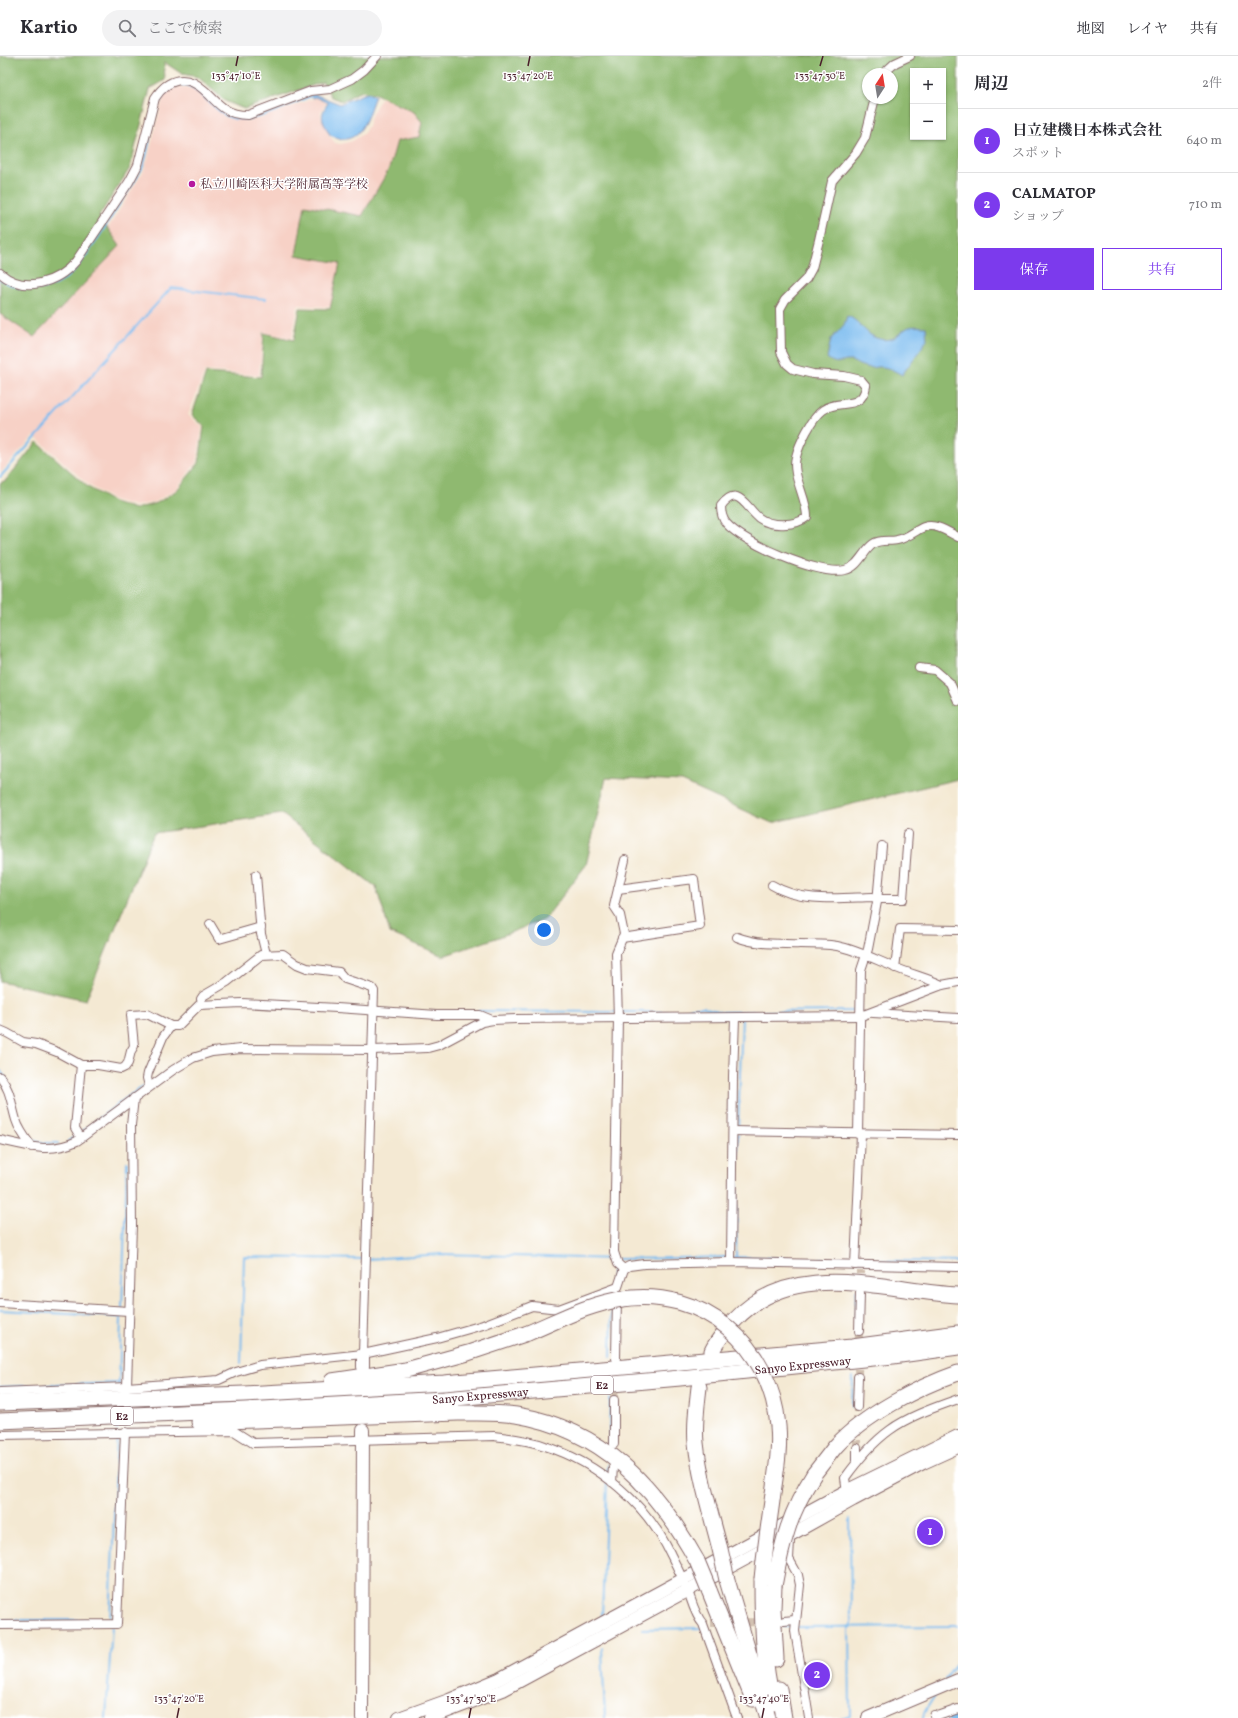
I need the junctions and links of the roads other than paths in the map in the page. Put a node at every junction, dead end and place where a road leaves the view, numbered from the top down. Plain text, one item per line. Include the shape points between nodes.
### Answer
1 (377, 56) edge
2 (910, 56) edge
3 (890, 68) edge
4 (874, 104) edge
5 (0, 273) edge
6 (958, 537) edge
7 (918, 668) dead end
8 (958, 701) edge
9 (908, 834) dead end
10 (882, 846) dead end
11 (625, 860) dead end
12 (256, 875) dead end
13 (772, 885) dead end
14 (618, 889) junction
15 (877, 899) junction
16 (210, 924) dead end
17 (261, 926) junction
18 (958, 930) edge
19 (737, 937) dead end
20 (622, 938) junction
21 (266, 954) junction
22 (866, 954) junction
23 (895, 968) junction
24 (958, 982) edge
25 (942, 985) junction
26 (202, 1002) junction
27 (374, 1010) junction
28 (872, 1013) junction
29 (618, 1014) junction
30 (861, 1016) junction
31 (740, 1018) junction
32 (958, 1018) edge
33 (493, 1020) junction
34 (174, 1026) junction
35 (0, 1030) edge
36 (372, 1050) junction
37 (81, 1065) junction
38 (0, 1076) edge
39 (149, 1086) junction
40 (134, 1098) junction
41 (736, 1131) junction
42 (860, 1134) junction
43 (958, 1135) edge
44 (79, 1136) junction
45 (0, 1140) edge
46 (32, 1147) junction
47 (731, 1259) junction
48 (857, 1264) junction
49 (958, 1267) edge
50 (624, 1270) junction
51 (618, 1287) junction
52 (860, 1293) tunnel mouth
53 (958, 1295) edge
54 (0, 1304) edge
55 (124, 1310) junction
56 (859, 1331) tunnel mouth
57 (958, 1333) edge
58 (958, 1347) edge
59 (712, 1351) dead end
60 (363, 1354) junction
61 (616, 1358) tunnel mouth
62 (363, 1367) dead end
63 (958, 1373) edge
64 (858, 1377) tunnel mouth
65 (122, 1387) junction
66 (699, 1388) dead end
67 (0, 1392) edge
68 (244, 1394) junction
69 (958, 1399) edge
70 (614, 1400) tunnel mouth
71 (0, 1403) edge
72 (857, 1407) tunnel mouth
73 (245, 1416) junction
74 (0, 1421) edge
75 (119, 1432) junction
76 (0, 1435) edge
77 (363, 1435) junction
78 (958, 1436) edge
79 (614, 1444) dead end
80 (857, 1448) tunnel mouth
81 (958, 1448) edge
82 (857, 1462) junction
83 (613, 1467) dead end
84 (609, 1480) junction
85 (850, 1495) junction
86 (792, 1534) junction
87 (768, 1583) junction
88 (685, 1585) junction
89 (784, 1621) dead end
90 (795, 1624) junction
91 (0, 1625) edge
92 (958, 1680) edge
93 (958, 1709) edge
94 (934, 1715) dead end
95 (362, 1718) edge
96 (399, 1718) edge
97 (430, 1718) edge
98 (737, 1718) edge
99 (761, 1718) edge
100 (768, 1718) edge
101 (777, 1718) edge
102 (784, 1718) edge
103 (809, 1718) edge
104 (868, 1718) edge

1 - 5 street via 364,70 336,87 311,91 248,115 238,115 224,109 204,89 194,83 176,80 168,83 161,88 155,98 138,165 76,261 56,278 31,285 16,283
2 - 3 street
4 - 6 street via 865,138 832,181 812,268 806,279 785,300 780,309 781,352 787,364 793,369 813,374 861,380 866,386 865,394 860,400 833,404 822,411 811,424 799,448 795,468 807,517 802,521 788,524 773,523 760,518 745,501 737,497 725,500 721,506 722,514 725,522 747,539 807,565 827,570 845,570 860,560 873,544 905,539 924,527 940,528
7 - 8 street via 935,670 950,683
9 - 15 street via 903,899
10 - 15 street
11 - 14 street
12 - 17 street
13 - 15 street via 783,892 807,897
14 - 20 street via 614,906 620,914 624,934
14 - 20 street via 694,879 700,926
15 - 22 street
16 - 17 street via 219,939
17 - 21 street
18 - 23 street via 900,930
19 - 22 street via 780,944 836,946
20 - 29 street via 616,953
21 - 26 street via 203,996
21 - 27 street via 283,954 296,964 339,972 345,980 372,988
22 - 23 street
22 - 30 street via 861,970
23 - 25 street
24 - 25 street
25 - 28 street
26 - 27 street
26 - 34 street via 178,1026
27 - 33 street via 480,1015
27 - 36 street
28 - 30 street
28 - 32 street
29 - 31 street
29 - 33 street
29 - 50 street via 614,1252
30 - 31 street
30 - 42 street
31 - 41 street
33 - 36 street via 482,1022 439,1045 428,1048
34 - 37 street via 147,1014 130,1015 134,1046 125,1067 113,1069 98,1065
34 - 39 street via 163,1037 148,1073
35 - 37 street via 23,1042 57,1052
36 - 39 street via 224,1050 193,1058
36 - 60 street
37 - 44 street via 75,1128
38 - 46 street via 11,1096 16,1121
39 - 40 street
40 - 44 street
40 - 55 street via 131,1125 132,1225
41 - 42 street
41 - 47 street
42 - 43 street
42 - 48 street
44 - 46 street via 64,1147
45 - 46 street
47 - 48 street
47 - 50 street via 644,1264 629,1266
48 - 49 street
50 - 51 street
51 - 60 street via 559,1309 532,1306 483,1325
51 - 61 street
52 - 56 street
53 - 59 highway via 848,1282 804,1284 780,1290 745,1310
54 - 55 street
55 - 65 street
57 - 68 highway, Sanyo Expressway / E2 via 852,1347 460,1382
58 - 73 highway, Sanyo Expressway / E2 via 680,1378
60 - 62 street
60 - 65 street via 260,1365 219,1380
63 - 87 highway, bridge via 940,1379 879,1411 836,1447 804,1490
64 - 72 street
65 - 67 street
66 - 100 highway, bridge via 696,1442 700,1465 727,1580
68 - 71 highway, Sanyo Expressway / E2
68 - 87 highway, bridge via 406,1370 528,1333 592,1305 649,1297 674,1301 706,1313 721,1322 746,1345 770,1389 779,1444
69 - 82 street via 891,1429
70 - 79 street
73 - 74 highway, Sanyo Expressway / E2 via 169,1414
73 - 99 highway, bridge via 487,1413 541,1421 595,1444 644,1483 681,1532 697,1561
75 - 76 street
75 - 77 street via 234,1431 253,1443
75 - 91 street via 116,1624
77 - 84 street via 510,1438 544,1445 564,1453
77 - 95 street
78 - 85 street
80 - 82 street
81 - 85 street
82 - 85 street via 845,1481
83 - 84 street
84 - 88 street via 639,1507 655,1527 671,1553
85 - 86 street
85 - 88 street
86 - 88 street
86 - 90 street via 789,1559 800,1584
87 - 101 highway via 763,1636 768,1683
87 - 102 highway
88 - 96 street via 499,1679
88 - 97 street via 503,1690
88 - 98 street via 698,1618 705,1625
89 - 90 street
90 - 103 street
92 - 104 street
93 - 94 street

